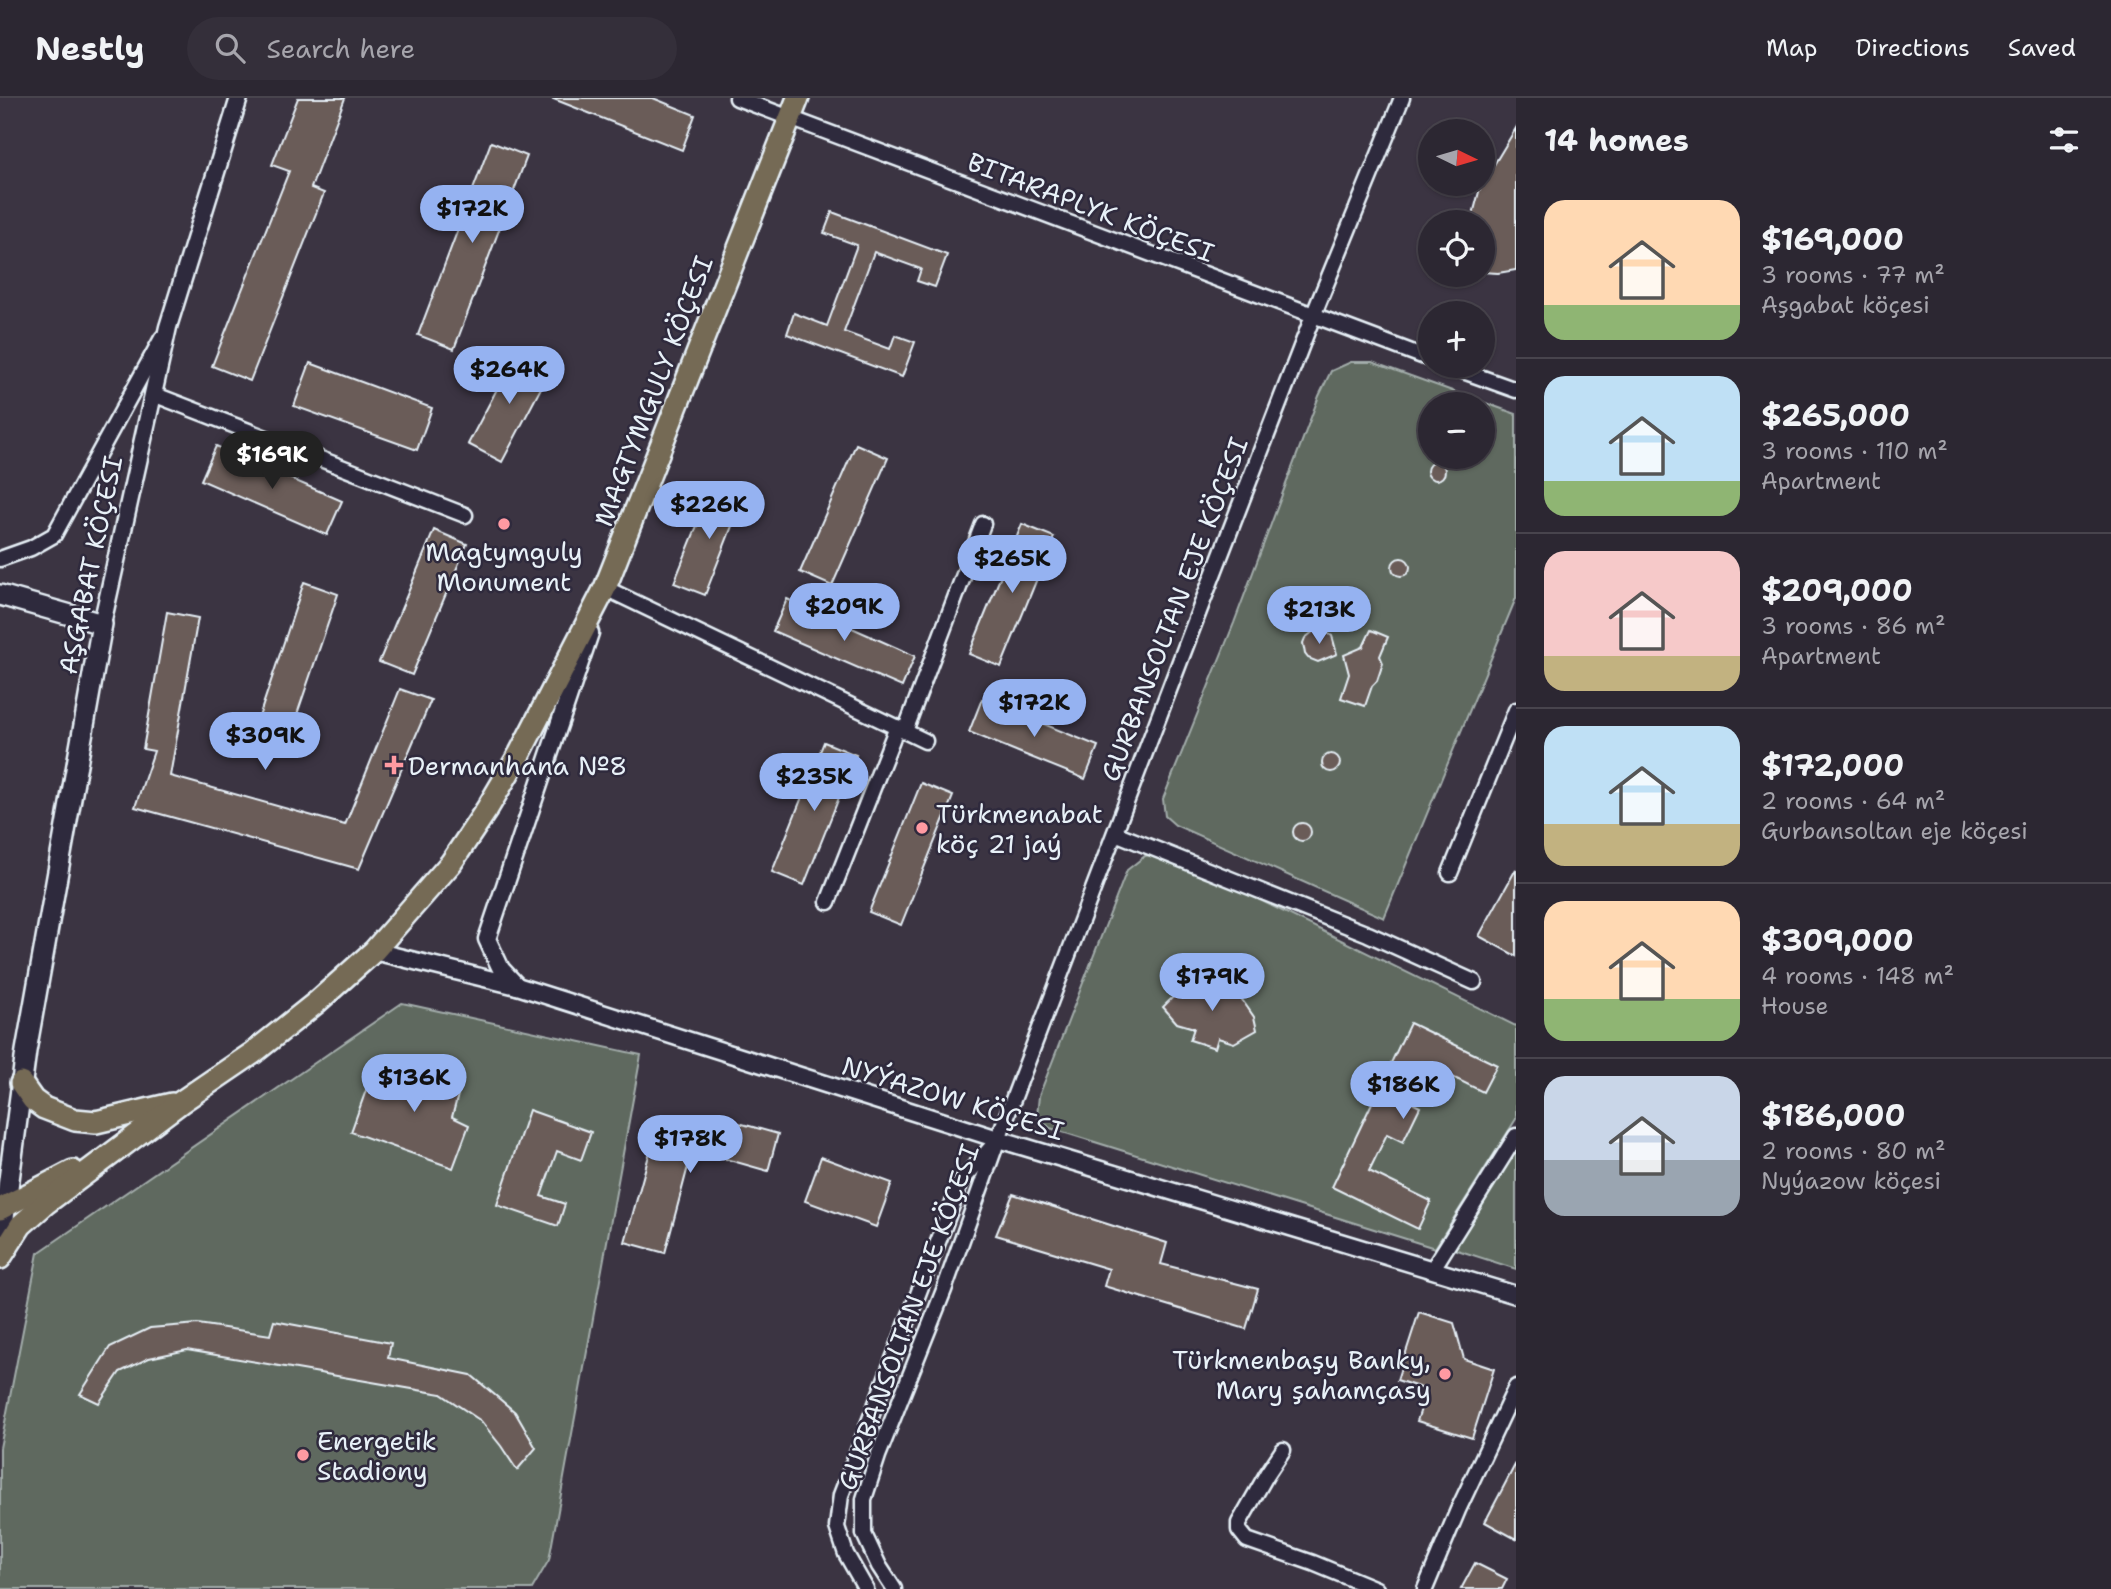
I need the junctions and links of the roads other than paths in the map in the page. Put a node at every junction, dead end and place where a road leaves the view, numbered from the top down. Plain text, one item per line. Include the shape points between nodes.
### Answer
1 (239, 98) edge
2 (737, 98) edge
3 (797, 98) edge
4 (1402, 98) edge
5 (790, 119) junction
6 (1313, 316) junction
7 (168, 327) junction
8 (1418, 355) edge
9 (1482, 378) edge
10 (1516, 390) edge
11 (153, 394) junction
12 (465, 515) dead end
13 (983, 524) dead end
14 (0, 559) edge
15 (605, 588) junction
16 (0, 595) edge
17 (102, 624) junction
18 (1516, 710) edge
19 (901, 729) junction
20 (925, 741) dead end
21 (1115, 832) junction
22 (1451, 873) dead end
23 (828, 902) dead end
24 (374, 951) junction
25 (1474, 982) dead end
26 (517, 986) junction
27 (26, 1051) junction
28 (22, 1083) junction
29 (181, 1102) junction
30 (1516, 1136) edge
31 (0, 1137) edge
32 (998, 1139) junction
33 (119, 1149) junction
34 (3, 1207) edge
35 (0, 1248) edge
36 (0, 1258) edge
37 (1432, 1270) junction
38 (1516, 1295) edge
39 (1516, 1387) edge
40 (1283, 1450) dead end
41 (866, 1589) edge
42 (894, 1589) edge
43 (1376, 1589) edge
44 (1425, 1589) edge

1 - 7 street, AŞGABAT KÖÇESI
2 - 5 street, BITARAPLYK KÖÇESI
3 - 5 main road, MAGTYMGULY KÖÇESI
4 - 6 street, GURBANSOLTAN EJE KÖÇESI
5 - 6 street, BITARAPLYK KÖÇESI
5 - 15 main road, MAGTYMGULY KÖÇESI
6 - 8 street, BITARAPLYK KÖÇESI
6 - 21 street, GURBANSOLTAN EJE KÖÇESI
7 - 11 street, AŞGABAT KÖÇESI
7 - 14 street via 54,536
9 - 10 street
11 - 12 street
11 - 17 street, AŞGABAT KÖÇESI
13 - 19 street
15 - 19 street
15 - 24 main road, MAGTYMGULY KÖÇESI via 487,809 451,863
15 - 26 street via 487,939 501,969
16 - 17 main road
17 - 27 main road, AŞGABAT KÖÇESI
18 - 22 street
19 - 20 street
19 - 23 street
21 - 25 street
21 - 32 street, GURBANSOLTAN EJE KÖÇESI
24 - 26 street, NYÝAZOW KÖÇESI
24 - 29 main road, MAGTYMGULY KÖÇESI via 253,1053
26 - 32 street, NYÝAZOW KÖÇESI
27 - 28 main road, AŞGABAT KÖÇESI
27 - 31 main road, AŞGABAT KÖÇESI
28 - 29 main road via 44,1108 75,1120 96,1122
28 - 34 main road, AŞGABAT KÖÇESI
29 - 33 main road, MAGTYMGULY KÖÇESI
30 - 37 street
32 - 37 street, NYÝAZOW KÖÇESI
32 - 41 street, GURBANSOLTAN EJE KÖÇESI via 961,1182 841,1495 837,1527
32 - 42 street, GURBANSOLTAN EJE KÖÇESI via 864,1499 864,1534
33 - 34 main road, MAGTYMGULY KÖÇESI
33 - 36 main road, MAGTYMGULY KÖÇESI via 33,1215
34 - 35 main road, AŞGABAT KÖÇESI
37 - 38 street, NYÝAZOW KÖÇESI
39 - 44 street
40 - 43 street via 1239,1530 1247,1540

